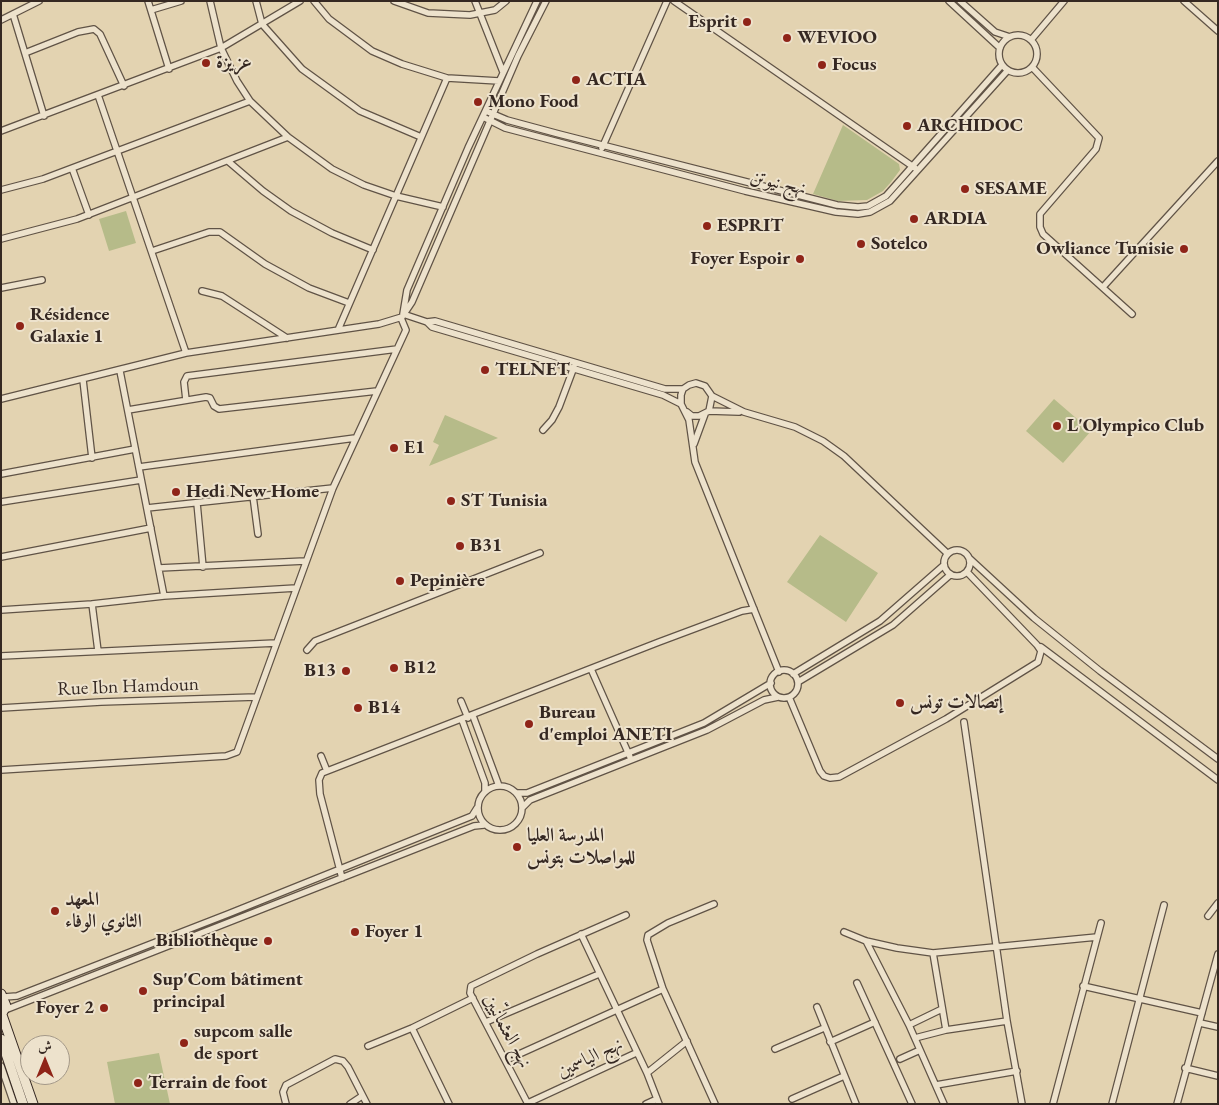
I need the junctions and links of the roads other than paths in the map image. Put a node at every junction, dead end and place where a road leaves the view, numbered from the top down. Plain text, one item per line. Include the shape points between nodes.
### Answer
1 (21, 1) edge
2 (39, 1) edge
3 (148, 1) edge
4 (181, 1) edge
5 (210, 1) edge
6 (256, 1) edge
7 (300, 1) edge
8 (314, 1) edge
9 (394, 1) edge
10 (475, 1) edge
11 (506, 1) edge
12 (537, 1) edge
13 (546, 1) edge
14 (667, 1) edge
15 (674, 1) edge
16 (949, 1) edge
17 (960, 1) edge
18 (1064, 1) edge
19 (1184, 1) edge
20 (24, 10) junction
21 (151, 10) junction
22 (13, 14) junction
23 (480, 14) junction
24 (1, 20) edge
25 (262, 24) junction
26 (1218, 31) edge
27 (1010, 37) junction
28 (1031, 40) junction
29 (221, 48) junction
30 (1000, 48) junction
31 (26, 52) junction
32 (1032, 67) junction
33 (1005, 68) junction
34 (170, 69) junction
35 (502, 72) junction
36 (447, 78) junction
37 (499, 81) junction
38 (124, 86) junction
39 (98, 95) junction
40 (250, 101) junction
41 (484, 114) junction
42 (492, 115) junction
43 (44, 116) junction
44 (489, 122) junction
45 (1, 131) edge
46 (288, 137) junction
47 (421, 138) junction
48 (603, 145) junction
49 (116, 152) junction
50 (600, 153) junction
51 (1218, 161) edge
52 (229, 162) junction
53 (72, 168) junction
54 (916, 169) junction
55 (1, 190) edge
56 (396, 196) junction
57 (133, 198) junction
58 (443, 207) junction
59 (873, 207) junction
60 (88, 215) junction
61 (1, 239) edge
62 (373, 250) junction
63 (152, 251) junction
64 (42, 280) dead end
65 (1103, 287) junction
66 (1, 288) edge
67 (202, 291) dead end
68 (349, 303) junction
69 (1132, 314) dead end
70 (402, 316) junction
71 (427, 322) junction
72 (338, 330) junction
73 (287, 338) junction
74 (397, 349) junction
75 (539, 352) junction
76 (186, 353) junction
77 (537, 359) junction
78 (575, 363) junction
79 (573, 369) junction
80 (120, 371) junction
81 (83, 380) junction
82 (683, 389) junction
83 (377, 391) junction
84 (712, 396) junction
85 (1, 399) edge
86 (186, 400) junction
87 (681, 404) junction
88 (128, 410) junction
89 (687, 412) junction
90 (707, 412) junction
91 (744, 412) junction
92 (543, 430) dead end
93 (355, 438) junction
94 (694, 446) junction
95 (135, 449) junction
96 (92, 458) junction
97 (139, 467) junction
98 (1, 474) edge
99 (141, 480) junction
100 (333, 488) junction
101 (253, 496) junction
102 (1, 502) edge
103 (197, 503) junction
104 (147, 508) junction
105 (151, 528) junction
106 (258, 534) dead end
107 (540, 554) dead end
108 (948, 554) junction
109 (1, 557) edge
110 (969, 558) junction
111 (305, 561) junction
112 (944, 565) junction
113 (203, 567) junction
114 (159, 568) junction
115 (967, 572) junction
116 (950, 575) junction
117 (296, 588) junction
118 (164, 596) junction
119 (92, 604) junction
120 (754, 609) junction
121 (1, 610) edge
122 (276, 642) junction
123 (1037, 645) junction
124 (307, 650) dead end
125 (98, 651) junction
126 (1, 656) edge
127 (591, 669) junction
128 (779, 672) junction
129 (793, 674) junction
130 (798, 682) junction
131 (771, 683) junction
132 (256, 697) junction
133 (778, 697) junction
134 (789, 698) junction
135 (461, 701) dead end
136 (1, 708) edge
137 (468, 718) junction
138 (964, 722) dead end
139 (629, 753) junction
140 (321, 756) dead end
141 (1218, 759) edge
142 (632, 761) junction
143 (1, 770) edge
144 (327, 771) junction
145 (1218, 780) edge
146 (499, 786) junction
147 (485, 792) junction
148 (517, 793) junction
149 (523, 807) junction
150 (478, 808) junction
151 (484, 825) junction
152 (339, 869) junction
153 (342, 878) junction
154 (1218, 903) edge
155 (714, 904) dead end
156 (1164, 905) dead end
157 (626, 915) dead end
158 (1208, 916) dead end
159 (1101, 923) dead end
160 (844, 932) dead end
161 (581, 934) junction
162 (1097, 937) junction
163 (866, 941) junction
164 (997, 947) junction
165 (933, 953) junction
166 (1218, 954) edge
167 (599, 974) junction
168 (1214, 978) edge
169 (857, 982) dead end
170 (1083, 986) junction
171 (663, 989) junction
172 (3, 996) edge
173 (473, 998) junction
174 (1139, 998) junction
175 (817, 1007) dead end
176 (942, 1008) junction
177 (617, 1010) junction
178 (3, 1013) edge
179 (1202, 1013) junction
180 (1007, 1021) junction
181 (486, 1022) junction
182 (875, 1022) junction
183 (1200, 1023) junction
184 (909, 1025) junction
185 (412, 1028) junction
186 (824, 1028) junction
187 (1218, 1028) edge
188 (946, 1030) junction
189 (915, 1038) junction
190 (1, 1039) edge
191 (687, 1041) junction
192 (830, 1042) junction
193 (368, 1046) dead end
194 (775, 1050) dead end
195 (920, 1050) junction
196 (636, 1053) junction
197 (900, 1058) dead end
198 (506, 1060) junction
199 (1, 1066) edge
200 (1185, 1068) junction
201 (1016, 1071) junction
202 (647, 1073) junction
203 (844, 1076) junction
204 (1218, 1076) edge
205 (936, 1085) junction
206 (362, 1096) junction
207 (792, 1098) dead end
208 (658, 1101) edge
209 (528, 1103) edge
210 (14, 1104) edge
211 (23, 1104) edge
212 (33, 1104) edge
213 (286, 1104) edge
214 (350, 1104) edge
215 (367, 1104) edge
216 (449, 1104) edge
217 (646, 1104) edge
218 (715, 1104) edge
219 (856, 1104) edge
220 (912, 1104) edge
221 (944, 1104) edge
222 (1022, 1104) edge
223 (1052, 1104) edge
224 (1112, 1104) edge
225 (1177, 1104) edge

1 - 20 street
2 - 20 street
3 - 21 street
4 - 21 street
5 - 29 street
6 - 25 street
7 - 25 street
8 - 36 street via 335,24 372,50 402,64
9 - 23 street via 428,13
10 - 23 street
11 - 23 street via 495,10
12 - 35 street
13 - 42 street
14 - 48 street
15 - 54 street
16 - 30 street
17 - 27 street via 990,28
18 - 28 street
19 - 26 street
20 - 22 street
21 - 34 street
22 - 24 street
22 - 31 street
23 - 35 street
25 - 29 street
25 - 47 street via 302,69 336,95 360,111
27 - 28 street via 1017,35
27 - 30 street
28 - 32 street via 1037,54
29 - 34 street
29 - 40 street
30 - 33 street via 999,55
31 - 38 street via 94,29 100,34
31 - 43 street
32 - 33 street via 1018,73
32 - 65 street via 1099,138 1096,149 1040,214 1038,221 1044,234
33 - 54 street, نهج نيوتن
34 - 38 street
35 - 37 street
36 - 37 street
36 - 47 street
37 - 41 street
38 - 39 street
39 - 43 street
39 - 49 street
40 - 46 street
40 - 49 street
41 - 42 street, نهج نيوتن
41 - 44 street, نهج نيوتن
41 - 58 street
42 - 44 street
42 - 48 street, نهج نيوتن
43 - 45 street
44 - 50 street, نهج نيوتن
44 - 70 street via 425,275 410,307
46 - 52 street
46 - 56 street via 332,169
47 - 56 street
48 - 50 street
48 - 59 street, نهج نيوتن via 837,205
49 - 53 street
49 - 57 street
50 - 59 street, نهج نيوتن via 836,212 858,214
51 - 65 street
52 - 57 street
52 - 62 street via 291,211
53 - 55 street
53 - 60 street
54 - 59 street, نهج نيوتن via 890,201
56 - 58 street
56 - 62 street
57 - 60 street
57 - 63 street
58 - 70 street via 407,290
60 - 61 street
62 - 68 street
63 - 68 street via 210,232 220,232 265,264 310,288
63 - 76 street
64 - 66 street
65 - 69 street
67 - 73 street via 222,296
68 - 72 street
70 - 71 street
70 - 72 street via 379,324
70 - 74 street via 407,329
71 - 75 street via 435,321
71 - 77 street via 432,327
72 - 73 street
73 - 76 street
74 - 83 street
74 - 86 street via 187,376 184,382
75 - 77 street
75 - 78 street
76 - 80 street
77 - 79 street
78 - 79 street
78 - 82 street via 665,389
79 - 87 street via 663,395
79 - 92 street via 559,407
80 - 81 street
80 - 88 street
81 - 85 street
81 - 96 street
82 - 84 street via 696,383 705,386
82 - 87 street
83 - 86 street via 219,409 209,397
83 - 93 street
84 - 90 street
84 - 91 street
86 - 88 street
87 - 89 street
88 - 95 street
89 - 90 street via 692,416
89 - 94 street
90 - 91 street
90 - 94 street
91 - 108 street via 795,427 844,456
93 - 97 street
93 - 100 street
94 - 120 street via 698,472
95 - 96 street
95 - 97 street
96 - 98 street
97 - 99 street
99 - 102 street
99 - 104 street
100 - 101 street
100 - 111 street
101 - 103 street
101 - 106 street
103 - 104 street
103 - 113 street
104 - 105 street
105 - 109 street
105 - 114 street
107 - 124 street via 315,641
108 - 110 street via 961,551
108 - 112 street
110 - 115 street
110 - 141 street via 1034,618
111 - 113 street
111 - 117 street
112 - 116 street
112 - 129 street via 880,621
113 - 114 street
114 - 118 street
115 - 116 street
115 - 123 street
116 - 130 street via 893,625
117 - 118 street
117 - 122 street
118 - 119 street
119 - 121 street
119 - 125 street
120 - 127 street
120 - 128 street
122 - 125 street
122 - 132 street
123 - 134 street via 1041,651 1038,662 946,719 839,777 830,778 820,771
123 - 145 street
125 - 126 street
127 - 137 street
127 - 139 street
128 - 129 street
128 - 131 street
129 - 130 street
130 - 134 street via 796,691
131 - 133 street via 771,689
131 - 139 street via 704,723
132 - 136 street, Rue Ibn Hamdoun
132 - 143 street via 240,748 233,755
133 - 134 street
133 - 142 street via 764,700 707,730
135 - 137 street
137 - 144 street
137 - 146 street
137 - 147 street
138 - 164 street
139 - 142 street
139 - 148 street via 527,793
140 - 144 street
142 - 149 street via 530,800
144 - 152 street via 320,776 320,794
146 - 147 street
146 - 148 street
147 - 150 street
148 - 149 street via 522,798
149 - 151 street via 519,821 510,829 500,830
150 - 151 street via 478,818
150 - 152 street via 472,816
151 - 153 street via 474,826
152 - 153 street
152 - 172 street via 18,996
153 - 178 street
154 - 158 street
155 - 171 street via 648,935
156 - 174 street
157 - 161 street
159 - 162 street
160 - 163 street
161 - 167 street
161 - 173 street, نهج العثمانيّين via 484,978 471,986
162 - 164 street
162 - 170 street
163 - 165 street
163 - 184 street
164 - 165 street
164 - 180 street
165 - 176 street
166 - 168 street
167 - 177 street
167 - 181 street
168 - 179 street
169 - 182 street
170 - 174 street
170 - 223 street
171 - 177 street
171 - 191 street
172 - 178 street
173 - 181 street, نهج العثمانيّين
173 - 185 street
174 - 179 street
174 - 224 street
175 - 186 street
176 - 184 street
176 - 188 street
177 - 196 street
177 - 198 street
178 - 212 street
179 - 183 street
180 - 188 street
180 - 201 street
181 - 198 street, نهج العثمانيّين
182 - 192 street
182 - 220 street
183 - 187 street
183 - 200 street
184 - 189 street
185 - 193 street
185 - 216 street
186 - 192 street
186 - 194 street
188 - 189 street
189 - 195 street
190 - 211 street
191 - 202 street
191 - 218 street
192 - 203 street
195 - 197 street
195 - 205 street
196 - 202 street
196 - 209 street, نهج الياسمين
198 - 209 street, نهج العثمانيّين
199 - 210 street
200 - 204 street
200 - 225 street
201 - 205 street
201 - 222 street
202 - 208 street
203 - 207 street
203 - 219 street
205 - 221 street
206 - 213 street via 348,1067 335,1059 286,1085 283,1092
206 - 214 street
206 - 215 street
208 - 217 street

